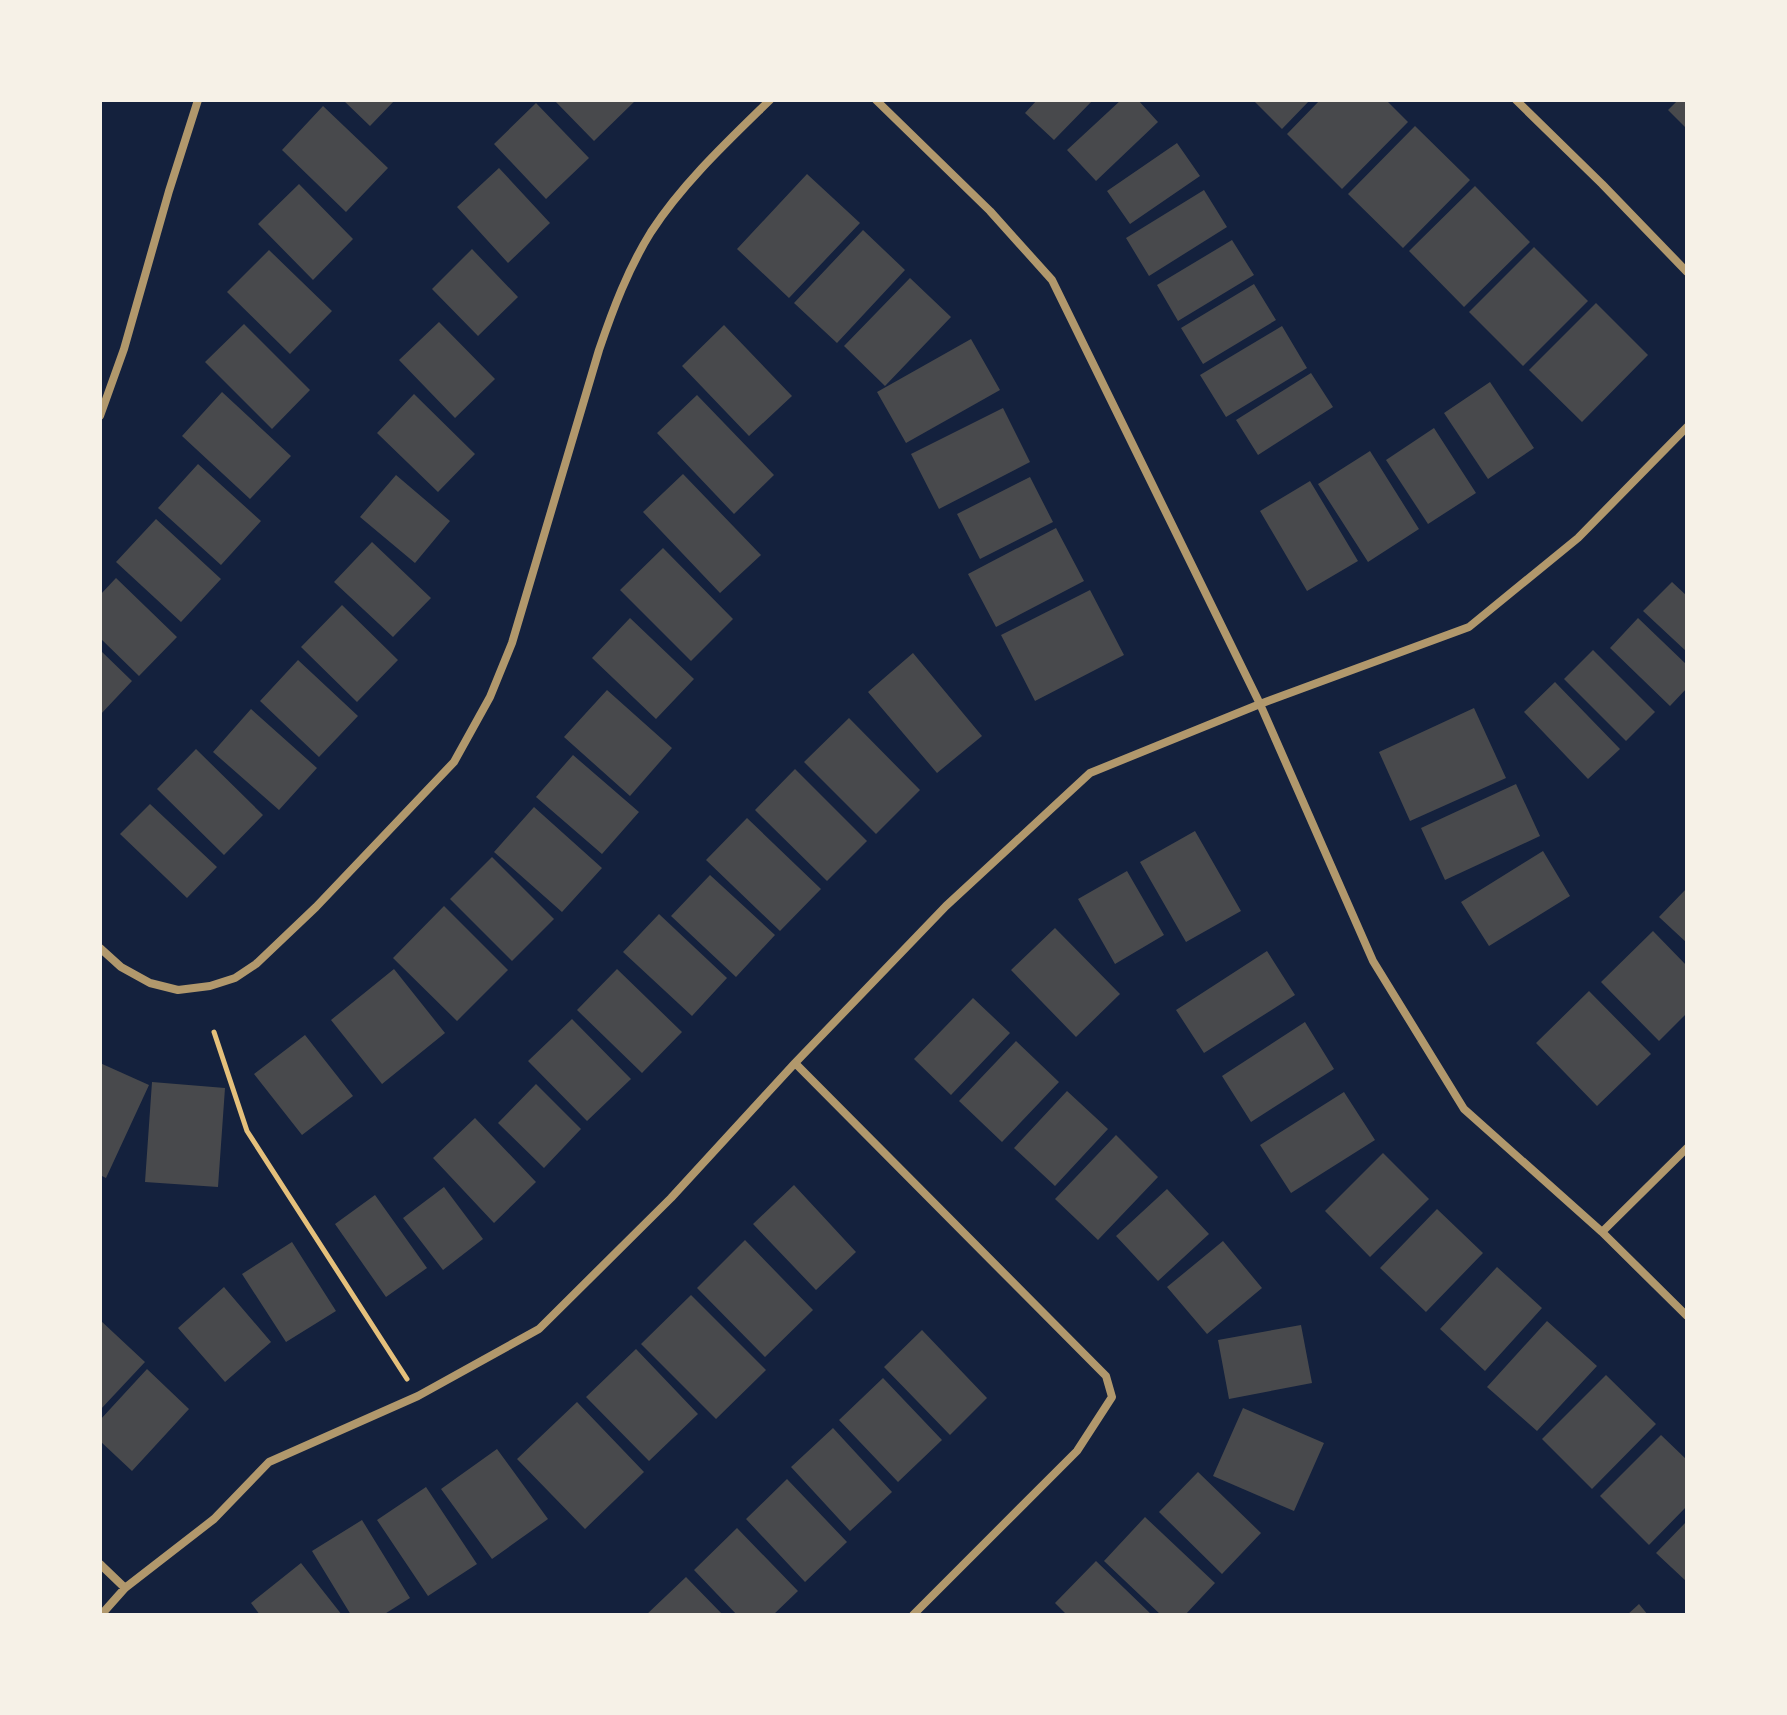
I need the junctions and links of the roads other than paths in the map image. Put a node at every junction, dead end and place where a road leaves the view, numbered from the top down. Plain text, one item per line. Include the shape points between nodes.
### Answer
1 (198, 100) edge
2 (770, 100) edge
3 (876, 100) edge
4 (1516, 100) edge
5 (1687, 272) edge
6 (100, 416) edge
7 (1687, 427) edge
8 (1260, 704) junction
9 (100, 948) edge
10 (795, 1063) junction
11 (1687, 1148) edge
12 (1602, 1232) junction
13 (1687, 1316) edge
14 (100, 1564) edge
15 (125, 1588) junction
16 (101, 1615) edge
17 (913, 1615) edge

1 - 6 street
2 - 9 street via 674,201 632,268 599,350 512,643 454,762 316,907 235,978 178,990 150,983
3 - 8 street via 1052,280
4 - 5 street
7 - 8 street via 1578,538 1469,627
8 - 10 street via 1090,773 946,906
8 - 12 street via 1373,961 1464,1109
10 - 15 street via 671,1198 539,1329 418,1396 269,1462 214,1519
10 - 17 street via 1106,1376 1112,1397 1077,1451
11 - 12 street
12 - 13 street
14 - 15 street
15 - 16 street

